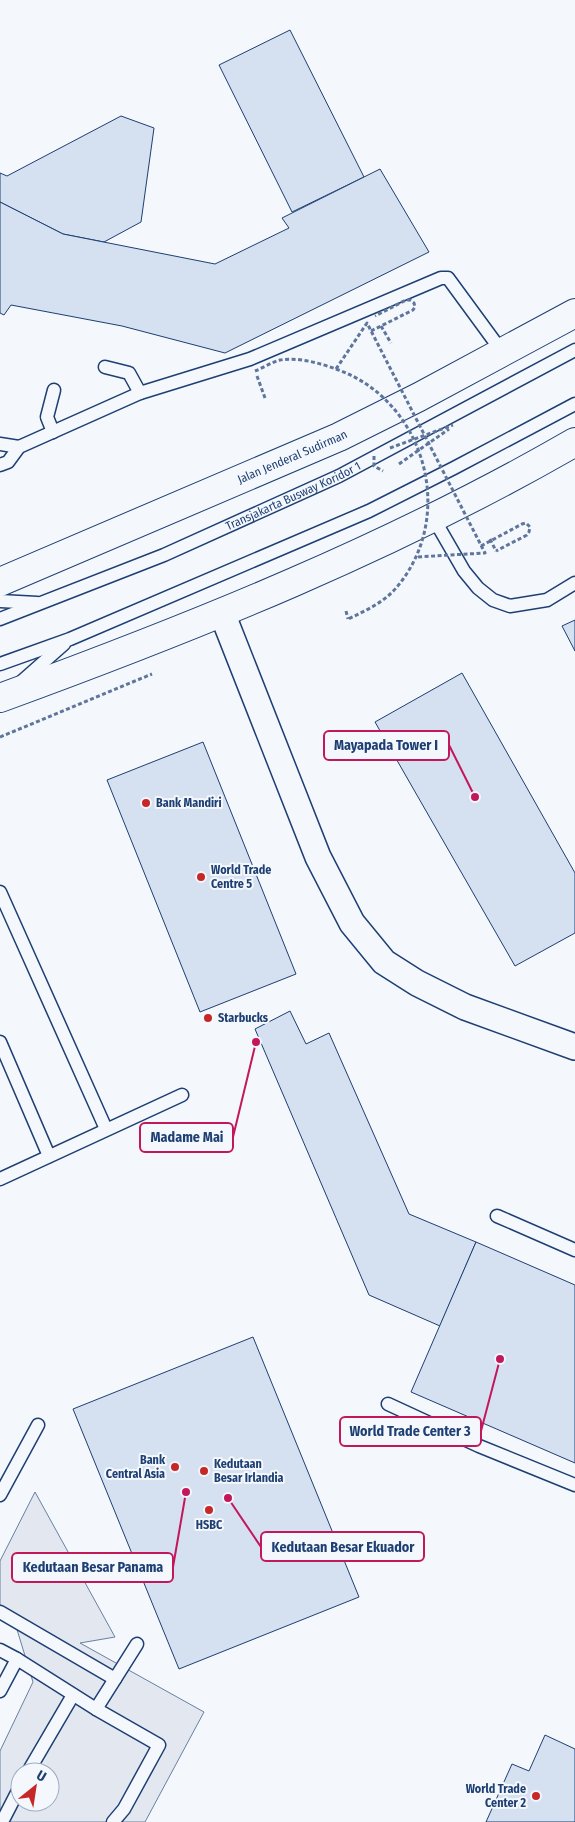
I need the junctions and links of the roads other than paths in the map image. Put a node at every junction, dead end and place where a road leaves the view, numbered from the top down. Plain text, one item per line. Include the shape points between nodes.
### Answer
1 (575, 313) edge
2 (575, 350) edge
3 (503, 353) junction
4 (105, 368) dead end
5 (54, 390) dead end
6 (140, 393) junction
7 (575, 404) edge
8 (53, 432) junction
9 (0, 444) edge
10 (574, 444) edge
11 (19, 447) junction
12 (0, 465) edge
13 (434, 519) junction
14 (0, 582) edge
15 (575, 583) edge
16 (0, 601) edge
17 (42, 603) junction
18 (222, 613) junction
19 (0, 619) edge
20 (70, 639) junction
21 (0, 664) edge
22 (1, 698) edge
23 (0, 892) edge
24 (0, 1042) edge
25 (575, 1047) edge
26 (182, 1095) dead end
27 (106, 1129) junction
28 (49, 1156) junction
29 (0, 1179) edge
30 (497, 1216) dead end
31 (575, 1250) edge
32 (388, 1404) dead end
33 (38, 1426) dead end
34 (575, 1484) edge
35 (0, 1495) edge
36 (0, 1612) edge
37 (137, 1644) dead end
38 (0, 1650) edge
39 (17, 1659) junction
40 (115, 1679) junction
41 (0, 1691) edge
42 (73, 1695) junction
43 (96, 1709) junction
44 (34, 1762) edge
45 (113, 1822) edge

1 - 3 main road, Jalan Jenderal Sudirman
2 - 17 lane, Transjakarta Busway Koridor 1 via 339,476 164,555
3 - 6 lane via 448,278 441,278 250,359
3 - 14 main road, Jalan Jenderal Sudirman via 339,437
4 - 6 lane via 129,373
5 - 8 lane via 46,417
6 - 8 lane
7 - 20 lane via 369,511
8 - 11 lane
9 - 11 lane
10 - 13 main road
11 - 12 lane via 8,462
13 - 15 lane via 464,572 493,600 510,606 547,600
13 - 18 main road
16 - 17 lane
17 - 19 lane, Transjakarta Busway Koridor 1
18 - 22 main road
18 - 25 street via 318,856 352,923 384,962 418,983 465,1007
20 - 21 lane
20 - 22 lane
23 - 27 lane
24 - 28 lane
26 - 27 lane
27 - 28 lane
28 - 29 lane
30 - 31 lane
32 - 34 lane via 479,1446
33 - 35 lane
36 - 40 lane
37 - 40 lane
38 - 39 lane
39 - 41 lane
39 - 42 lane
40 - 43 lane
42 - 43 lane
42 - 44 lane
43 - 45 lane via 159,1745 124,1809

